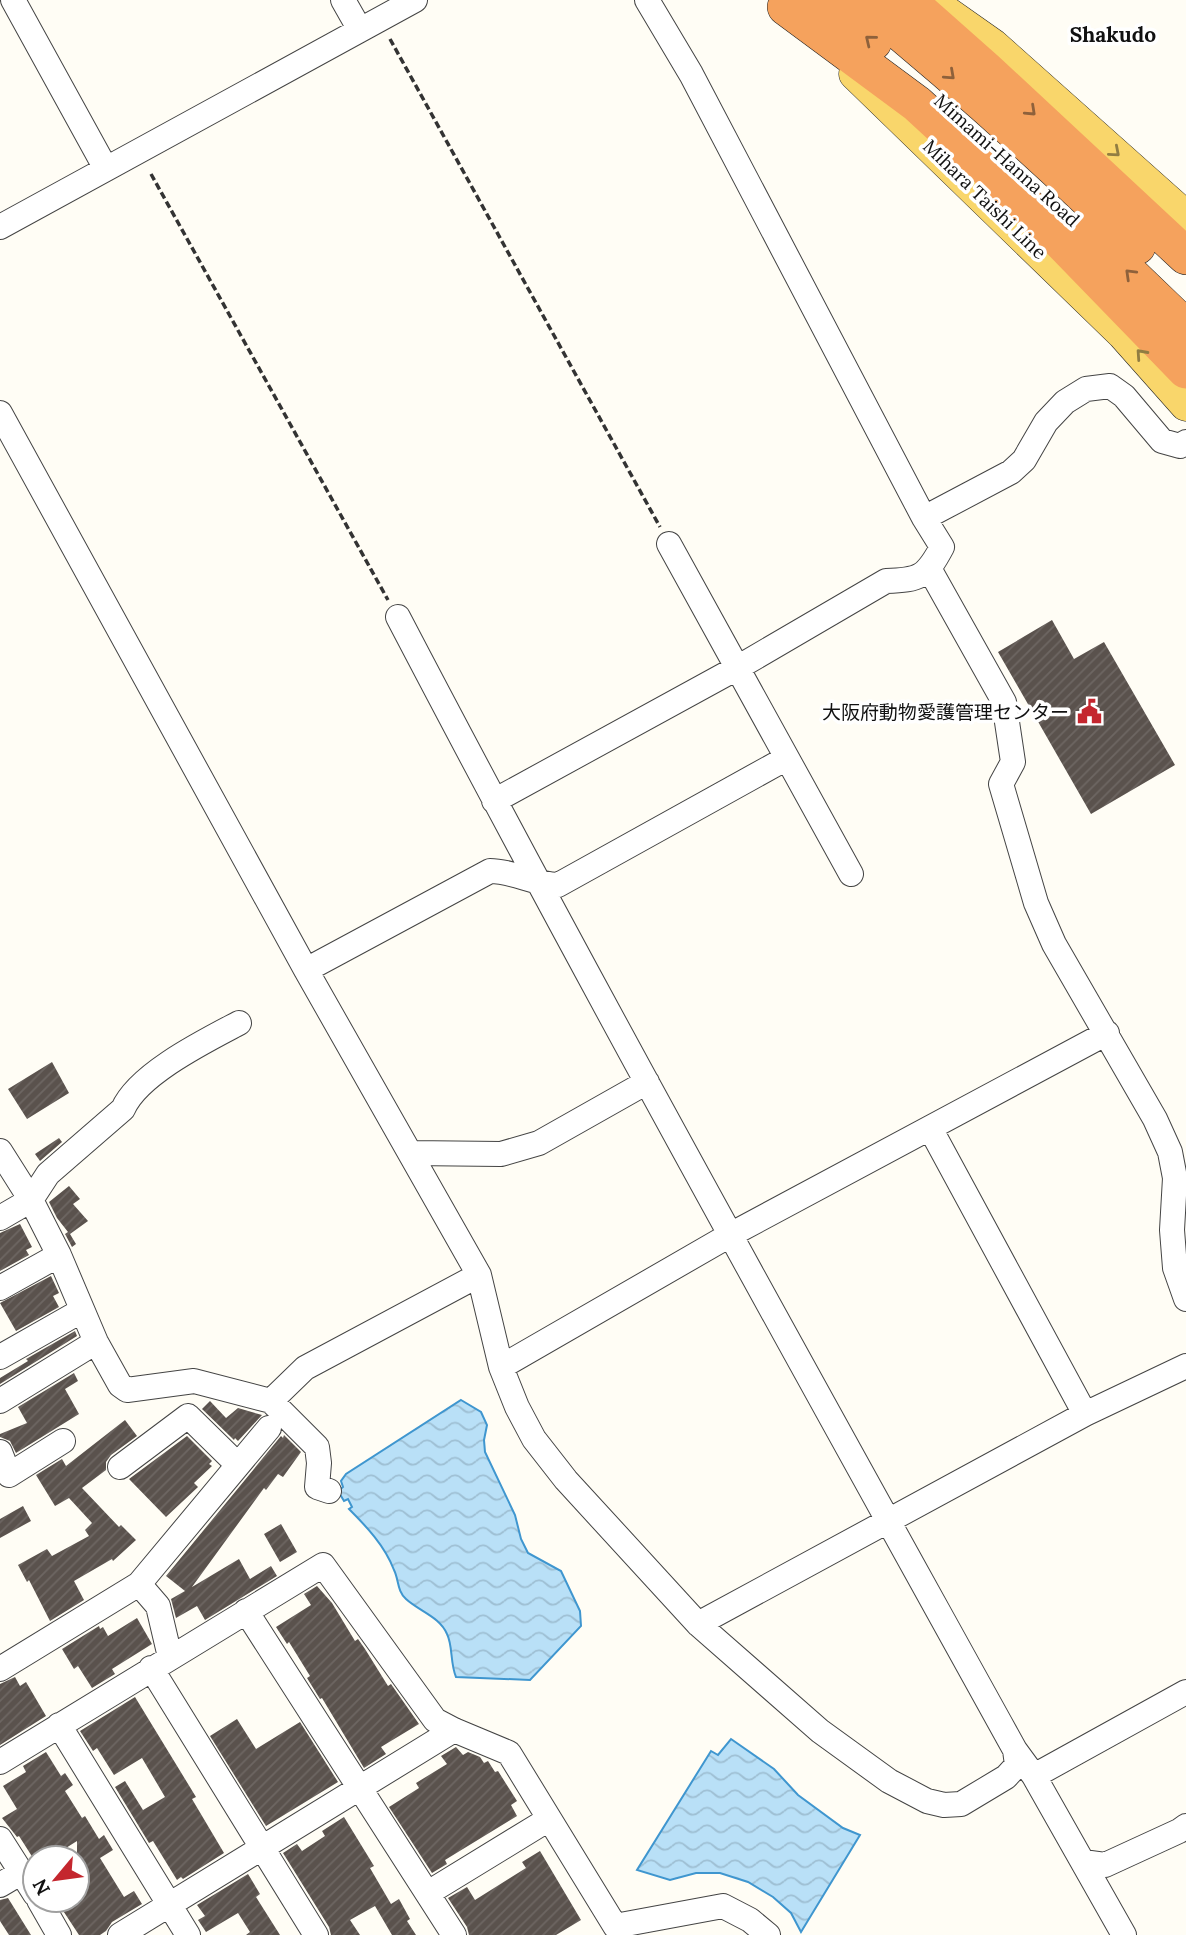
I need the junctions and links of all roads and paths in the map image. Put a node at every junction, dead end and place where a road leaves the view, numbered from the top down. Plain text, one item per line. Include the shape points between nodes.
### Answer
1 (13, 0) edge
2 (343, 0) edge
3 (415, 0) edge
4 (647, 0) edge
5 (861, 0) edge
6 (907, 0) edge
7 (929, 0) edge
8 (795, 2) edge
9 (360, 30) junction
10 (390, 39) dead end
11 (106, 169) junction
12 (151, 174) dead end
13 (1186, 217) edge
14 (0, 227) edge
15 (1186, 256) edge
16 (1184, 314) edge
17 (1186, 370) edge
18 (1186, 405) edge
19 (0, 413) edge
20 (1186, 442) edge
21 (924, 518) junction
22 (669, 544) joint
23 (930, 570) junction
24 (398, 617) joint
25 (737, 668) junction
26 (787, 758) junction
27 (494, 801) junction
28 (851, 874) dead end
29 (540, 884) junction
30 (306, 970) junction
31 (239, 1023) dead end
32 (1107, 1033) junction
33 (647, 1082) junction
34 (930, 1128) junction
35 (0, 1151) edge
36 (410, 1153) junction
37 (31, 1200) junction
38 (0, 1218) edge
39 (730, 1235) junction
40 (59, 1255) junction
41 (479, 1275) junction
42 (0, 1288) edge
43 (1186, 1299) edge
44 (81, 1311) junction
45 (96, 1342) junction
46 (0, 1357) edge
47 (1186, 1366) edge
48 (501, 1367) junction
49 (0, 1401) edge
50 (271, 1401) junction
51 (1085, 1414) junction
52 (269, 1428) dead end
53 (63, 1441) dead end
54 (0, 1452) edge
55 (238, 1465) junction
56 (120, 1467) dead end
57 (329, 1491) dead end
58 (888, 1521) junction
59 (139, 1584) junction
60 (246, 1611) junction
61 (698, 1624) junction
62 (161, 1663) junction
63 (0, 1669) edge
64 (1184, 1697) edge
65 (59, 1726) junction
66 (454, 1730) junction
67 (1015, 1750) junction
68 (0, 1762) edge
69 (1034, 1776) junction
70 (361, 1787) junction
71 (549, 1819) junction
72 (1186, 1826) edge
73 (0, 1839) edge
74 (261, 1847) junction
75 (1083, 1862) junction
76 (21, 1870) edge
77 (21, 1873) edge
78 (0, 1885) edge
79 (428, 1893) junction
80 (169, 1905) junction
81 (47, 1914) edge
82 (606, 1930) edge
83 (60, 1935) edge
84 (120, 1935) edge
85 (188, 1935) edge
86 (316, 1935) edge
87 (454, 1935) edge
88 (768, 1935) edge
89 (1124, 1935) edge

1 - 11 street
2 - 9 street
3 - 9 street
4 - 21 street via 691,74
5 -> 16 highway, Mimami-Hanna Road via 1074,186
6 -> 15 highway
7 -> 13 main road via 993,45
16 -> 8 highway, Mimami-Hanna Road via 904,67
8 - 17 highway via 917,104 1019,198
18 -> 8 main road, Mihara Taishi Line via 1123,334
9 - 11 street
10 - 22 path
11 - 14 street
12 - 24 path
19 - 30 street
20 - 21 street via 1180,446 1162,441 1110,386 1086,389 1046,422 1024,460 1011,472
21 - 23 street via 942,547
22 - 25 street
23 - 25 street via 909,581 886,582
23 - 32 street via 1004,702 1013,762 1001,784 1036,903
24 - 27 street
25 - 26 street
25 - 27 street
26 - 28 street
26 - 29 street via 558,885
27 - 29 street
29 - 30 street via 490,871
29 - 33 street
30 - 36 street
31 - 37 street via 189,1049 128,1096 123,1109 48,1174
32 - 34 street
32 - 43 street via 1170,1152 1175,1178 1175,1268
33 - 36 street via 539,1143 501,1154
33 - 39 street
34 - 39 street
34 - 51 street
35 - 37 street
36 - 41 street
37 - 38 street
37 - 40 street
39 - 48 street
39 - 58 street
40 - 42 street
40 - 44 street
41 - 48 street
41 - 50 street via 305,1368
44 - 45 street
44 - 46 street
45 - 49 street
45 - 50 street via 127,1390 194,1381
47 - 51 street
48 - 61 street via 534,1439
50 - 57 street via 317,1447 317,1487
51 - 58 street
52 - 55 street
53 - 54 street via 9,1475
55 - 56 street via 188,1416
55 - 59 street
58 - 61 street
58 - 67 street
59 - 62 street via 158,1606
59 - 63 street
60 - 62 street
60 - 66 street via 323,1565 435,1720
60 - 70 street
61 - 67 street via 820,1731 889,1781 928,1801 961,1804 1000,1782 1017,1765
62 - 65 street
62 - 74 street
64 - 69 street
65 - 68 street
65 - 80 street
66 - 70 street
66 - 71 street via 509,1753
67 - 69 street
69 - 75 street
70 - 74 street
70 - 79 street
71 - 79 street
71 - 82 street
72 - 75 street via 1105,1864
73 - 76 street
74 - 80 street
74 - 86 street
75 - 89 street
77 - 78 street
79 - 87 street
80 - 84 street
80 - 85 street
81 - 83 street
82 - 88 street via 723,1906

